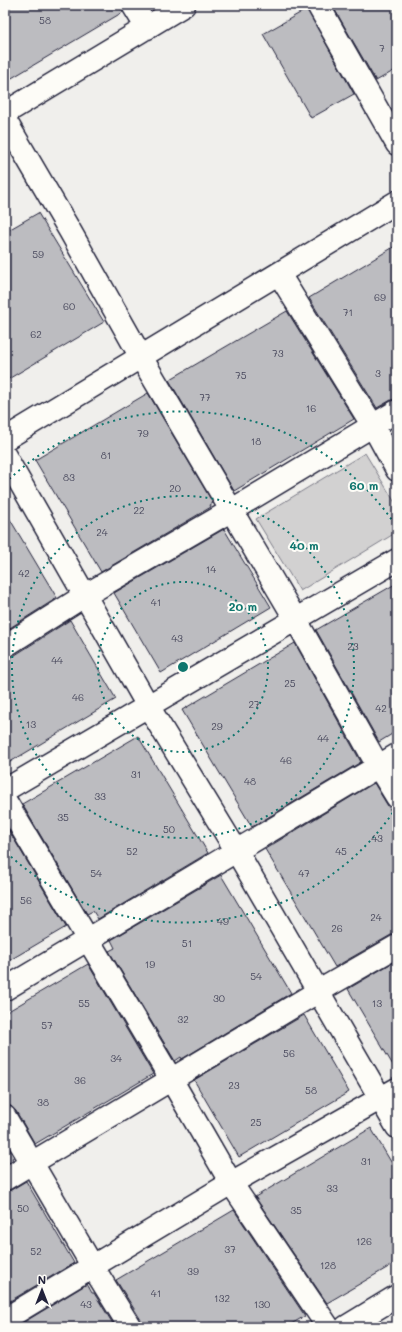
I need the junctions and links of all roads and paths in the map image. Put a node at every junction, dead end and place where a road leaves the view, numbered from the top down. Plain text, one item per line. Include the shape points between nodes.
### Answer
1 (133, 5) edge
2 (184, 5) edge
3 (318, 5) edge
4 (147, 28) junction
5 (5, 113) edge
6 (5, 120) edge
7 (397, 144) edge
8 (397, 202) edge
9 (279, 274) junction
10 (141, 357) junction
11 (397, 411) edge
12 (373, 426) junction
13 (5, 439) edge
14 (5, 456) edge
15 (397, 470) edge
16 (232, 510) junction
17 (397, 560) edge
18 (84, 596) junction
19 (296, 620) junction
20 (5, 646) edge
21 (148, 706) junction
22 (397, 755) edge
23 (378, 766) junction
24 (5, 790) edge
25 (397, 796) edge
26 (5, 800) edge
27 (236, 850) junction
28 (88, 939) junction
29 (397, 946) edge
30 (5, 989) edge
31 (319, 991) junction
32 (171, 1080) junction
33 (388, 1094) edge
34 (5, 1117) edge
35 (397, 1127) edge
36 (32, 1163) junction
37 (5, 1179) edge
38 (231, 1183) junction
39 (93, 1267) junction
40 (397, 1296) edge
41 (5, 1319) edge
42 (130, 1327) edge
43 (328, 1327) edge
44 (346, 1327) edge

1 - 4 street
2 - 4 street
3 - 7 street
4 - 5 street
6 - 10 street
8 - 9 street
9 - 10 street
9 - 12 street
10 - 13 street
10 - 16 street
11 - 12 street
12 - 15 street
12 - 16 street
14 - 18 street
16 - 18 street
16 - 19 street
17 - 19 street
18 - 20 street
18 - 21 street
19 - 21 street
19 - 23 street
21 - 24 street
21 - 27 street
22 - 23 street
23 - 25 street
23 - 27 street
26 - 28 street
27 - 28 street
27 - 31 street
28 - 30 street
28 - 32 street
29 - 31 street
31 - 32 street
31 - 33 street
32 - 36 street
32 - 38 street
33 - 35 street
33 - 38 street
34 - 36 street
36 - 37 street
36 - 39 street
38 - 39 street
38 - 43 street
39 - 41 street
39 - 42 street
40 - 44 street

